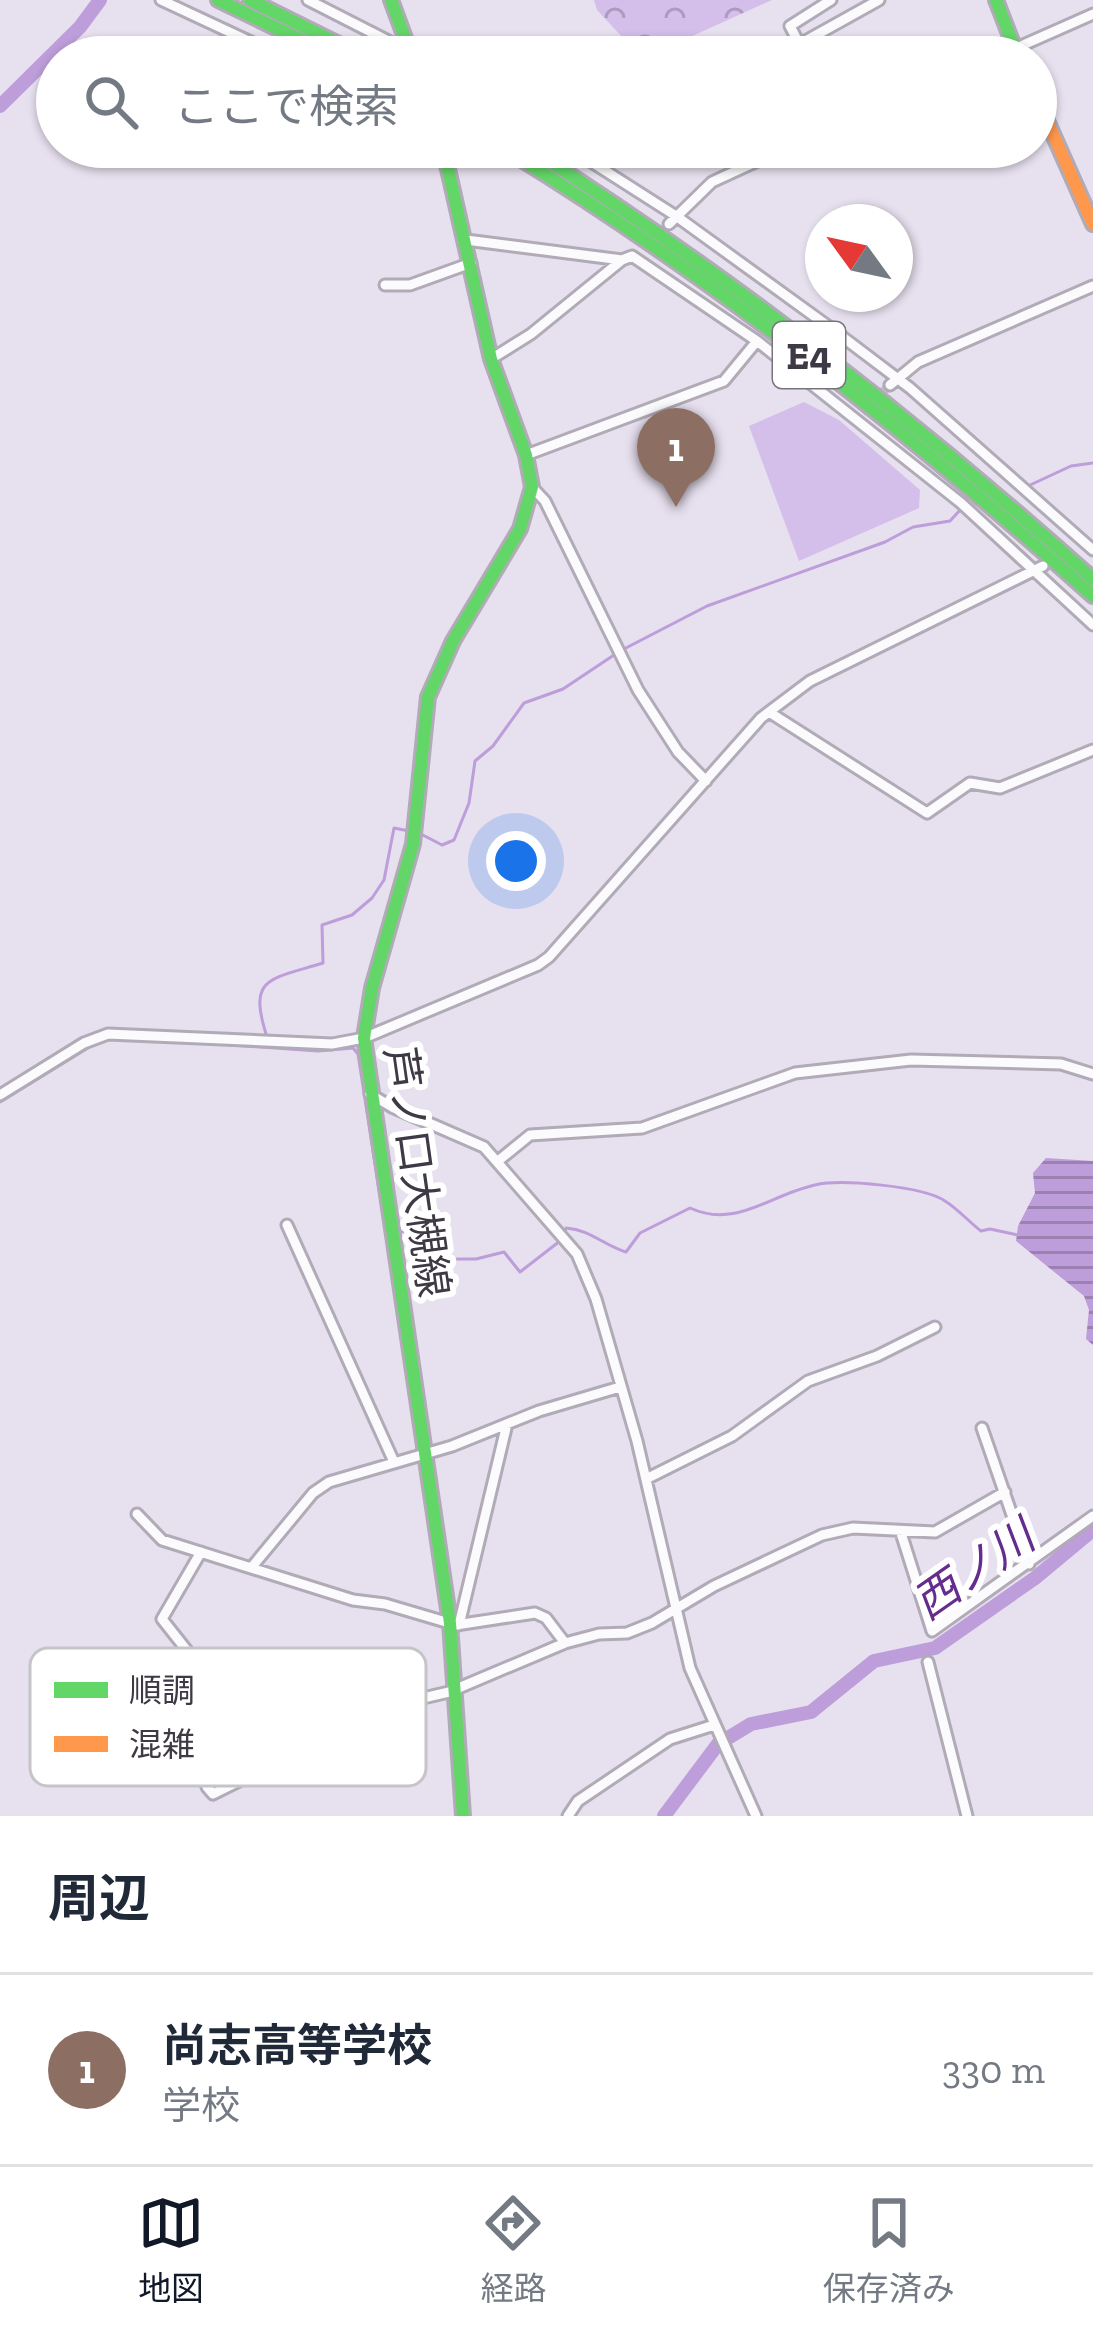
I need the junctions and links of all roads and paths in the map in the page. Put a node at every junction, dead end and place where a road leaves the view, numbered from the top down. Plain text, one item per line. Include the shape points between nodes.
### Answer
1 (161, 0) edge
2 (218, 0) edge
3 (250, 0) edge
4 (308, 0) edge
5 (392, 0) edge
6 (831, 0) edge
7 (879, 0) edge
8 (996, 0) edge
9 (1093, 14) edge
10 (238, 36) edge
11 (293, 36) edge
12 (323, 36) edge
13 (377, 36) edge
14 (405, 36) edge
15 (795, 36) edge
16 (814, 36) edge
17 (1010, 36) edge
18 (1050, 36) edge
19 (1057, 143) edge
20 (448, 168) edge
21 (534, 168) edge
22 (559, 168) edge
23 (598, 168) edge
24 (741, 168) edge
25 (672, 220) junction
26 (1093, 224) edge
27 (466, 240) junction
28 (646, 249) dead end
29 (637, 258) junction
30 (622, 260) junction
31 (471, 262) junction
32 (386, 285) dead end
33 (1093, 286) edge
34 (757, 341) junction
35 (491, 359) junction
36 (894, 382) junction
37 (526, 455) junction
38 (532, 487) junction
39 (1091, 546) edge
40 (1076, 552) dead end
41 (1039, 569) junction
42 (1093, 579) edge
43 (1093, 596) edge
44 (1093, 625) edge
45 (769, 712) junction
46 (1093, 750) edge
47 (706, 782) junction
48 (364, 1038) junction
49 (1093, 1074) edge
50 (370, 1094) junction
51 (0, 1095) edge
52 (498, 1160) junction
53 (286, 1225) dead end
54 (935, 1327) dead end
55 (620, 1387) junction
56 (508, 1424) junction
57 (982, 1428) dead end
58 (422, 1455) junction
59 (394, 1462) junction
60 (646, 1479) junction
61 (1005, 1492) junction
62 (136, 1514) dead end
63 (1093, 1516) edge
64 (901, 1533) junction
65 (201, 1552) junction
66 (1029, 1564) junction
67 (251, 1568) junction
68 (678, 1607) junction
69 (455, 1624) junction
70 (565, 1642) junction
71 (185, 1648) edge
72 (928, 1662) dead end
73 (457, 1688) junction
74 (426, 1697) edge
75 (715, 1725) junction
76 (463, 1816) edge
77 (568, 1816) edge
78 (756, 1816) edge
79 (968, 1816) edge

1 - 10 street
2 - 11 main road
3 - 12 main road
4 - 13 street
5 - 14 main road
6 - 15 street via 793,21
7 - 16 street
8 - 17 main road
9 - 18 street
19 - 26 main road
20 - 27 main road
21 - 43 main road, E4 via 798,347
22 - 42 main road, E4 via 825,350
23 - 25 street
24 - 25 street via 716,179
25 - 36 street
27 - 30 street
27 - 31 main road
28 - 29 street
29 - 30 street
29 - 34 street
30 - 35 street
31 - 32 street via 410,285
31 - 35 main road
33 - 36 street via 918,362
34 - 37 street via 724,381
34 - 41 street
35 - 37 main road
36 - 39 street
37 - 38 main road
38 - 47 street via 646,705
38 - 48 main road, 芦ノ口大槻線 via 520,529 428,697 413,844
39 - 40 street
41 - 44 street
41 - 45 street via 810,681
45 - 46 street via 927,813 970,784 1000,788
45 - 47 street
47 - 48 street via 549,956
48 - 50 main road, 芦ノ口大槻線
48 - 51 street via 324,1046 107,1034
49 - 52 street via 996,1060 812,1071 642,1128 530,1135
50 - 52 street via 469,1138
50 - 58 main road, 芦ノ口大槻線
52 - 55 street via 577,1254
53 - 59 street
54 - 60 street via 808,1381 732,1436
55 - 56 street
55 - 60 street
56 - 58 street
56 - 69 street
57 - 61 street
58 - 59 street
58 - 69 main road, 芦ノ口大槻線
59 - 67 street via 321,1487
60 - 68 street
61 - 64 street via 948,1527
61 - 66 street
62 - 65 street via 163,1540
63 - 66 street
64 - 66 street via 932,1630
64 - 68 street via 822,1534
65 - 67 street
65 - 71 street via 162,1619
67 - 69 street
68 - 70 street via 627,1633
68 - 75 street via 690,1668
69 - 70 street via 535,1612
69 - 73 main road, 芦ノ口大槻線
70 - 73 street
72 - 79 street
73 - 74 street
73 - 76 main road, 芦ノ口大槻線
75 - 77 street via 670,1739
75 - 78 street

